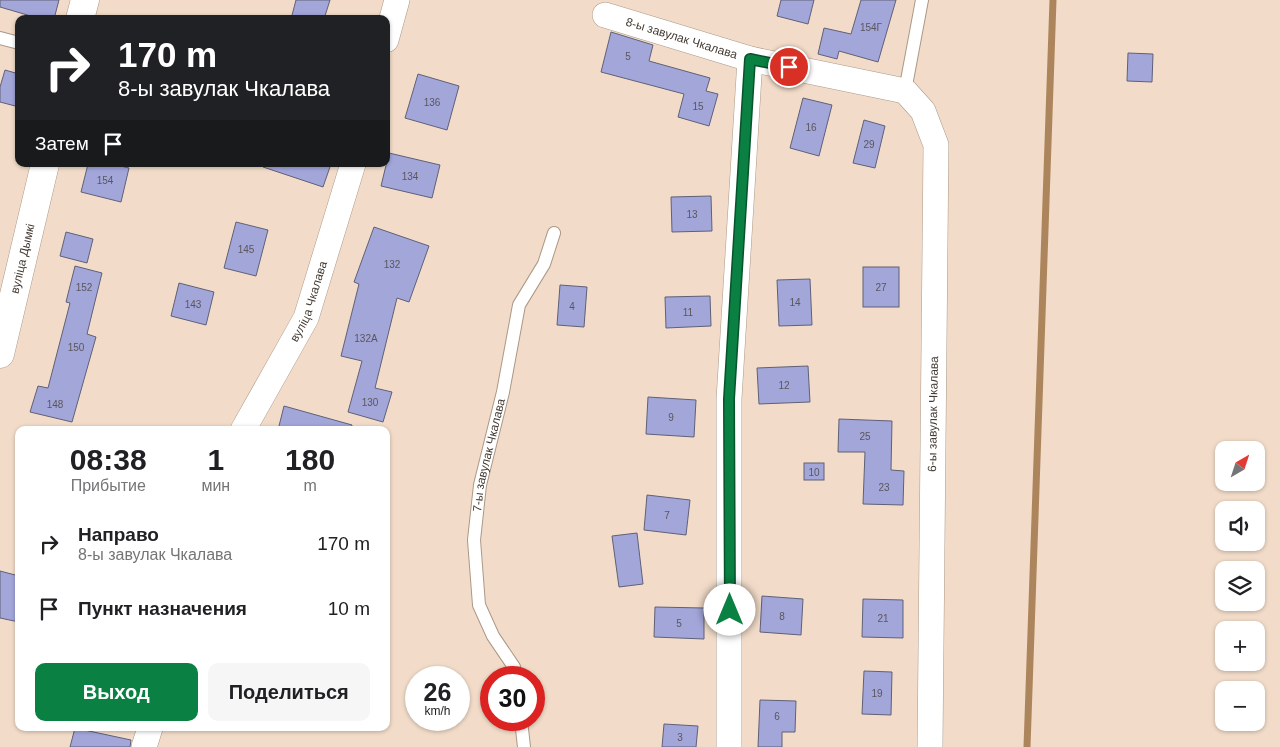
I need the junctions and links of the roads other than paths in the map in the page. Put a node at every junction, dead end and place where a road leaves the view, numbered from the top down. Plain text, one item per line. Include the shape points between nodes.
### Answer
1 (84, 0) edge
2 (397, 0) edge
3 (922, 0) edge
4 (81, 15) edge
5 (605, 15) dead end
6 (390, 25) edge
7 (0, 38) edge
8 (15, 42) edge
9 (750, 59) junction
10 (905, 91) junction
11 (44, 167) edge
12 (352, 167) edge
13 (554, 233) dead end
14 (0, 354) edge
15 (245, 426) edge
16 (513, 666) edge
17 (149, 731) edge
18 (522, 731) edge
19 (144, 747) edge
20 (524, 747) edge
21 (729, 747) edge
22 (930, 747) edge

1 - 4 street
2 - 6 street
3 - 10 lane
5 - 9 street, 8-ы завулак Чкалава
7 - 8 lane
9 - 10 street, 8-ы завулак Чкалава
9 - 21 street via 729,399
10 - 22 street, 6-ы завулак Чкалава via 923,111 936,145
11 - 14 street, вуліца Дымкі
12 - 15 street, вуліца Чкалава via 306,318
13 - 16 lane, 7-ы завулак Чкалава via 544,264 519,305 480,485 474,540 479,605 493,636
17 - 19 street
18 - 20 lane

